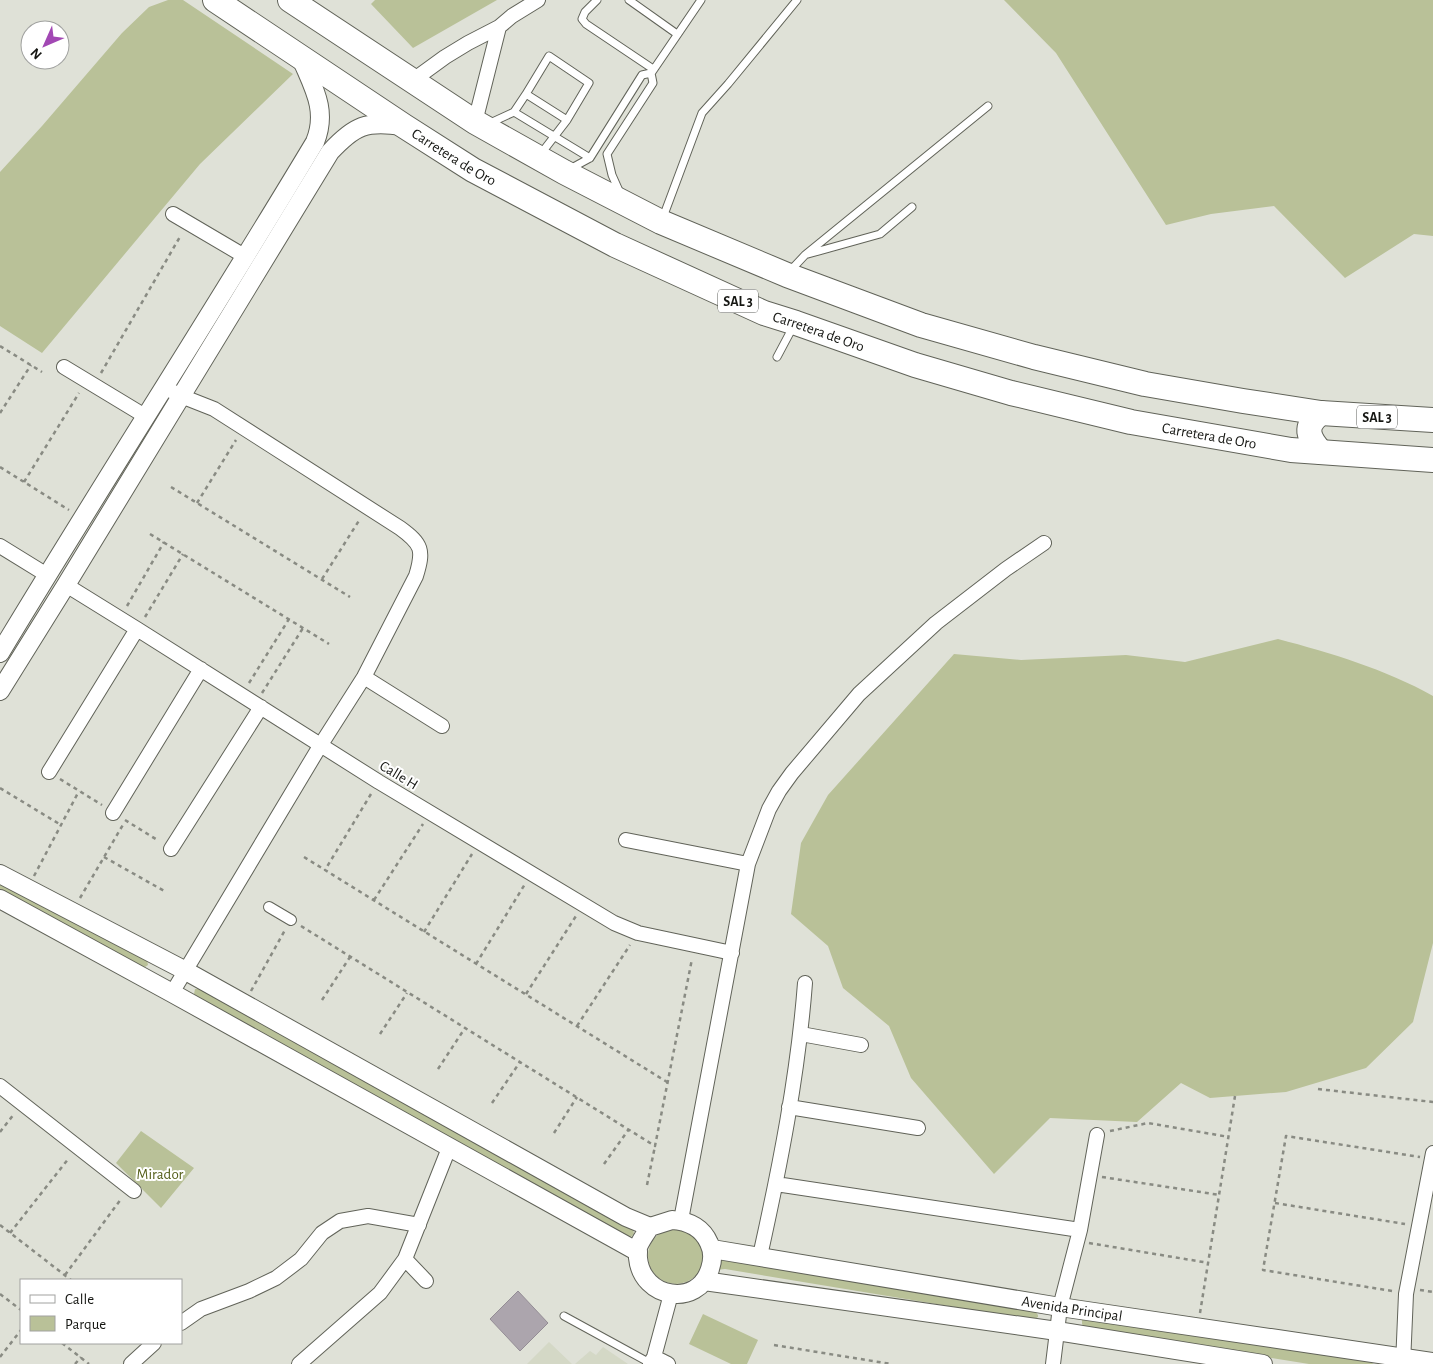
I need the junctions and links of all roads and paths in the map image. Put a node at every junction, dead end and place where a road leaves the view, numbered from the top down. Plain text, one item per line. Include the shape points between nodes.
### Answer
1 (215, 0) edge
2 (290, 0) edge
3 (538, 0) edge
4 (597, 0) edge
5 (629, 0) edge
6 (701, 0) edge
7 (797, 0) edge
8 (499, 27) junction
9 (677, 34) junction
10 (301, 58) junction
11 (652, 71) junction
12 (412, 81) junction
13 (526, 94) junction
14 (988, 106) dead end
15 (514, 112) junction
16 (567, 120) junction
17 (479, 124) junction
18 (404, 126) junction
19 (554, 136) junction
20 (537, 158) junction
21 (590, 158) junction
22 (564, 172) junction
23 (624, 204) junction
24 (912, 207) dead end
25 (173, 214) dead end
26 (660, 222) junction
27 (188, 223) junction
28 (805, 255) junction
29 (246, 257) junction
30 (787, 275) junction
31 (796, 323) junction
32 (0, 346) edge
33 (777, 357) dead end
34 (31, 365) junction
35 (64, 367) dead end
36 (42, 372) dead end
37 (90, 383) junction
38 (164, 387) junction
39 (181, 396) junction
40 (1243, 401) junction
41 (0, 413) edge
42 (1321, 413) junction
43 (145, 416) junction
44 (1433, 420) edge
45 (244, 428) junction
46 (1240, 441) junction
47 (1321, 452) junction
48 (1433, 460) edge
49 (0, 467) edge
50 (24, 482) junction
51 (171, 487) dead end
52 (197, 503) junction
53 (368, 507) junction
54 (83, 519) junction
55 (150, 534) dead end
56 (164, 542) junction
57 (1044, 543) dead end
58 (0, 546) edge
59 (183, 554) junction
60 (47, 574) junction
61 (322, 580) junction
62 (66, 585) junction
63 (350, 597) dead end
64 (120, 618) junction
65 (289, 619) junction
66 (303, 628) junction
67 (137, 629) junction
68 (330, 644) dead end
69 (0, 653) edge
70 (201, 670) junction
71 (364, 677) junction
72 (0, 691) edge
73 (241, 695) junction
74 (258, 705) junction
75 (442, 726) dead end
76 (320, 746) junction
77 (49, 772) dead end
78 (379, 782) junction
79 (0, 788) edge
80 (79, 792) dead end
81 (113, 813) dead end
82 (430, 813) junction
83 (126, 821) dead end
84 (61, 824) junction
85 (626, 840) dead end
86 (479, 842) junction
87 (171, 849) dead end
88 (103, 857) junction
89 (304, 858) dead end
90 (748, 864) junction
91 (325, 870) junction
92 (0, 874) edge
93 (532, 874) junction
94 (27, 888) junction
95 (166, 892) dead end
96 (0, 899) edge
97 (374, 900) junction
98 (583, 905) junction
99 (269, 907) dead end
100 (72, 912) junction
101 (291, 920) junction
102 (424, 932) junction
103 (638, 933) junction
104 (695, 945) junction
105 (732, 952) junction
106 (350, 957) junction
107 (476, 964) junction
108 (184, 970) junction
109 (805, 983) dead end
110 (172, 992) junction
111 (407, 993) junction
112 (526, 994) junction
113 (322, 1000) dead end
114 (244, 1003) junction
115 (577, 1026) junction
116 (465, 1028) junction
117 (380, 1034) dead end
118 (801, 1034) junction
119 (861, 1045) dead end
120 (520, 1062) junction
121 (438, 1069) dead end
122 (667, 1082) junction
123 (0, 1086) edge
124 (1318, 1089) dead end
125 (1235, 1096) dead end
126 (577, 1097) junction
127 (1433, 1102) edge
128 (22, 1103) junction
129 (492, 1104) dead end
130 (789, 1107) junction
131 (918, 1128) dead end
132 (629, 1129) junction
133 (0, 1132) edge
134 (554, 1133) dead end
135 (1097, 1134) joint
136 (1229, 1137) junction
137 (77, 1146) junction
138 (655, 1146) junction
139 (450, 1148) junction
140 (1432, 1156) edge
141 (604, 1164) dead end
142 (1090, 1174) junction
143 (776, 1184) junction
144 (647, 1185) dead end
145 (132, 1189) joint
146 (1220, 1195) junction
147 (1275, 1203) junction
148 (681, 1220) junction
149 (0, 1225) edge
150 (419, 1225) junction
151 (1419, 1226) junction
152 (650, 1227) junction
153 (10, 1233) junction
154 (1079, 1236) junction
155 (712, 1249) junction
156 (638, 1252) junction
157 (760, 1256) junction
158 (405, 1259) junction
159 (1209, 1264) junction
160 (65, 1275) junction
161 (70, 1279) edge
162 (426, 1281) dead end
163 (704, 1282) junction
164 (0, 1294) edge
165 (671, 1294) junction
166 (1406, 1294) junction
167 (1060, 1307) junction
168 (20, 1309) edge
169 (564, 1316) dead end
170 (182, 1322) edge
171 (1198, 1327) junction
172 (20, 1331) edge
173 (1057, 1331) junction
174 (63, 1344) edge
175 (153, 1344) edge
176 (774, 1344) dead end
177 (0, 1357) edge
178 (81, 1357) junction
179 (1404, 1361) edge
180 (651, 1362) edge
181 (1433, 1362) edge
182 (75, 1364) edge
183 (90, 1364) edge
184 (131, 1364) edge
185 (299, 1364) edge
186 (668, 1364) edge
187 (891, 1364) edge
188 (1053, 1364) edge
189 (1263, 1364) edge

1 - 10 highway, Carretera de Oro / SAL 3
2 - 12 highway, SAL 3
3 - 8 street
4 - 11 lane via 582,19
5 - 9 lane
6 - 9 lane
7 - 26 lane via 702,113
8 - 12 street via 468,43
8 - 17 street
9 - 11 lane
10 - 18 highway, Carretera de Oro / SAL 3
10 - 29 street via 320,103 320,131
11 - 21 lane via 642,75
11 - 23 lane via 652,83 607,154
12 - 17 highway, SAL 3
13 - 15 lane
13 - 16 lane
13 - 16 lane via 549,56 589,83
14 - 28 lane
15 - 17 lane
15 - 19 lane
16 - 19 lane
17 - 20 highway, SAL 3
18 - 31 highway, Carretera de Oro / SAL 3 via 473,170 616,245 764,313
18 - 39 street via 382,123 361,126 330,152
19 - 20 lane
19 - 21 lane
20 - 22 highway, SAL 3
21 - 22 lane
22 - 23 highway, SAL 3
23 - 26 highway, SAL 3
24 - 28 lane via 880,234
25 - 27 street
26 - 30 highway, SAL 3
27 - 29 street
27 - 37 path
28 - 30 lane
29 - 38 street
30 - 40 highway, SAL 3 via 922,325 1034,357 1144,384
31 - 33 lane
31 - 46 highway, Carretera de Oro / SAL 3 via 915,365 1011,393 1131,422
32 - 34 path
34 - 36 path
34 - 41 path
35 - 37 street
37 - 43 street
37 - 50 path
38 - 39 street
38 - 43 street
39 - 45 street via 214,409
39 - 62 street
40 - 42 highway, SAL 3
40 - 46 highway via 1253,408 1258,423 1253,433
42 - 44 highway, SAL 3
42 - 47 highway via 1308,432
43 - 54 street
45 - 52 path
45 - 53 street
46 - 47 highway, Carretera de Oro / SAL 3
47 - 48 highway, Carretera de Oro / SAL 3
49 - 50 path
50 - 54 path
51 - 52 path
52 - 61 path
53 - 61 path
53 - 71 street via 414,538 421,548 421,560 416,576
54 - 60 street
55 - 56 path
56 - 59 path
56 - 64 path
57 - 90 street via 936,623 858,694 779,791
58 - 60 street
59 - 65 path
59 - 67 path
60 - 62 street
60 - 69 street
61 - 63 path
62 - 64 street, Calle H
62 - 72 street
64 - 67 street, Calle H
65 - 66 path
65 - 73 path
66 - 68 path
66 - 74 path
67 - 70 street, Calle H
67 - 77 street
70 - 73 street, Calle H
70 - 81 street
71 - 75 street
71 - 76 street
73 - 74 street, Calle H
74 - 76 street, Calle H
74 - 87 street
76 - 78 street, Calle H
76 - 108 street
78 - 82 street, Calle H
78 - 91 path
79 - 84 path
80 - 84 path
82 - 86 street, Calle H
82 - 97 path
83 - 88 path
84 - 94 path
85 - 90 street
86 - 93 street, Calle H
86 - 102 path
88 - 95 path
88 - 100 path
89 - 91 path
90 - 105 street
91 - 97 path
92 - 94 street
93 - 98 street, Calle H
93 - 107 path
94 - 100 street
96 - 110 street
97 - 102 path
98 - 103 street, Calle H
98 - 112 path
99 - 101 street
100 - 108 street
101 - 106 path
101 - 114 path
102 - 107 path
103 - 104 street, Calle H
103 - 115 path
104 - 105 street, Calle H
104 - 122 path
105 - 148 street
106 - 111 path
106 - 113 path
107 - 112 path
108 - 110 street
108 - 114 street
109 - 118 street
110 - 139 street
111 - 116 path
111 - 117 path
112 - 115 path
114 - 152 street via 626,1217
115 - 122 path
116 - 120 path
116 - 121 path
118 - 119 street
118 - 130 street
120 - 126 path
120 - 129 path
122 - 138 path
123 - 128 street
124 - 127 path
125 - 136 path
126 - 132 path
126 - 134 path
128 - 133 path
128 - 137 street
130 - 131 street
130 - 143 street
132 - 138 path
132 - 141 path
135 - 136 path via 1148,1123
135 - 142 street
136 - 146 path
137 - 145 street
137 - 153 path
138 - 144 path
139 - 150 street
139 - 156 street
140 - 147 path via 1286,1136
140 - 151 street
142 - 146 path
142 - 154 street
143 - 154 street
143 - 157 street
145 - 160 path
146 - 159 path
147 - 151 path
147 - 166 path via 1263,1270
148 - 152 street
148 - 155 street via 698,1228
149 - 153 path
150 - 158 street
150 - 170 street via 368,1216 340,1221 322,1233 301,1259 276,1278 249,1292 201,1308
151 - 166 street
152 - 156 street
153 - 160 path
154 - 159 path
154 - 167 street
155 - 157 street, Avenida Principal
155 - 163 street via 710,1271
156 - 165 street via 639,1267 648,1282
157 - 167 street, Avenida Principal
158 - 162 street
158 - 185 street via 380,1293
159 - 171 path
160 - 161 path
163 - 165 street via 690,1291
163 - 173 street, Avenida Principal
164 - 168 path
165 - 180 street
166 - 179 street
167 - 171 street, Avenida Principal
167 - 173 street
169 - 180 lane
171 - 179 street, Avenida Principal
172 - 177 path
173 - 188 street
173 - 189 street, Avenida Principal
174 - 178 path
175 - 184 street
176 - 187 path
178 - 182 path
178 - 183 path
179 - 181 street, Avenida Principal
180 - 186 street

